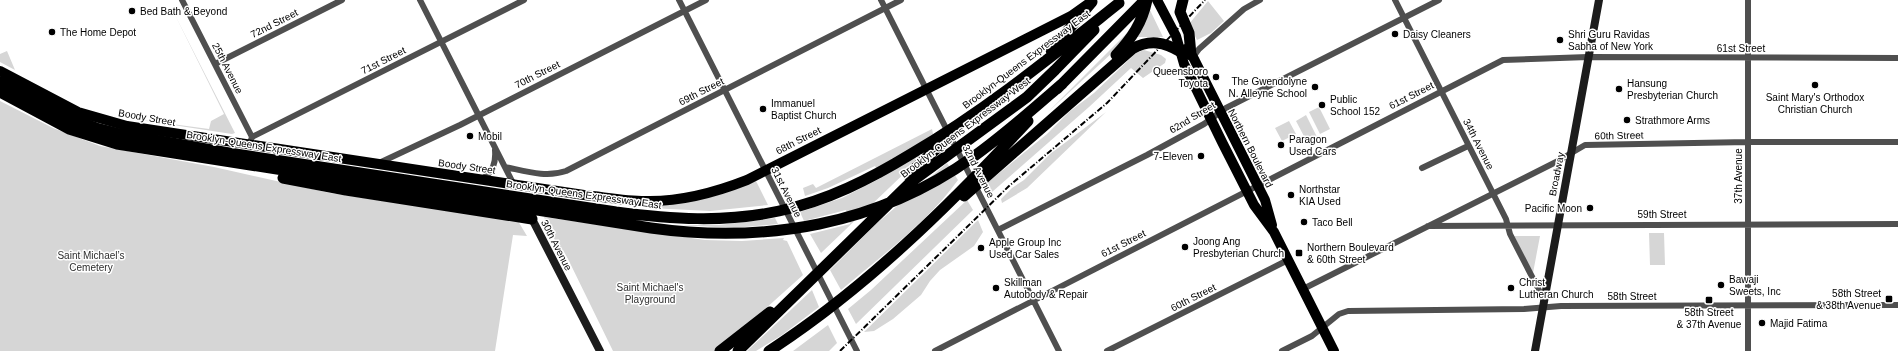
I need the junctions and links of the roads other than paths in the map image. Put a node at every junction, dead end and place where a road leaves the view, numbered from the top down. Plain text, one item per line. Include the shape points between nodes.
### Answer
1 (182, 0) edge
2 (342, 0) edge
3 (420, 0) edge
4 (524, 0) edge
5 (679, 0) edge
6 (706, 0) edge
7 (881, 0) edge
8 (901, 0) edge
9 (1146, 0) edge
10 (1157, 0) edge
11 (1183, 0) edge
12 (1260, 0) edge
13 (1395, 0) edge
14 (1439, 0) edge
15 (1599, 0) edge
16 (1748, 0) edge
17 (1093, 1) edge
18 (1121, 1) edge
19 (885, 8) junction
20 (684, 11) junction
21 (1404, 18) junction
22 (441, 42) junction
23 (1188, 55) junction
24 (1588, 58) junction
25 (1748, 58) junction
26 (1898, 58) edge
27 (215, 64) junction
28 (0, 71) edge
29 (0, 82) edge
30 (1062, 84) junction
31 (1089, 86) junction
32 (926, 88) junction
33 (724, 90) junction
34 (1441, 91) junction
35 (0, 92) edge
36 (0, 97) edge
37 (984, 108) junction
38 (31, 109) junction
39 (1220, 113) junction
40 (478, 115) junction
41 (1211, 119) junction
42 (251, 141) junction
43 (1748, 142) junction
44 (1898, 142) edge
45 (1468, 146) junction
46 (496, 148) junction
47 (1571, 152) junction
48 (219, 161) junction
49 (376, 165) junction
50 (505, 168) junction
51 (1422, 168) dead end
52 (765, 171) junction
53 (984, 173) junction
54 (480, 181) junction
55 (514, 185) junction
56 (1257, 185) junction
57 (1247, 191) junction
58 (1492, 193) junction
59 (492, 198) junction
60 (556, 208) junction
61 (532, 219) junction
62 (870, 221) junction
63 (1748, 224) junction
64 (1898, 224) edge
65 (1557, 225) junction
66 (1426, 226) junction
67 (1508, 226) junction
68 (998, 230) junction
69 (1274, 232) junction
70 (1288, 260) junction
71 (804, 287) junction
72 (1303, 289) junction
73 (1544, 298) junction
74 (1034, 301) junction
75 (1898, 304) edge
76 (1748, 305) junction
77 (1542, 307) junction
78 (822, 314) junction
79 (1322, 327) junction
80 (600, 351) edge
81 (720, 351) edge
82 (738, 351) edge
83 (769, 351) edge
84 (781, 351) edge
85 (857, 351) edge
86 (934, 351) edge
87 (1059, 351) edge
88 (1107, 351) edge
89 (1282, 351) edge
90 (1334, 351) edge
91 (1535, 351) edge
92 (1748, 351) edge

1 - 27 street, 25th Avenue
2 - 27 street, 72nd Street
3 - 22 street, 30th Avenue
4 - 22 street, 71st Street
5 - 20 street, 31st Avenue
6 - 20 street, 70th Street
7 - 19 street, 32nd Avenue
8 - 19 street, 69th Street
9 - 30 highway
9 - 31 highway via 1141,20 1133,36
10 - 23 main road, Northern Boulevard
11 - 23 highway via 1180,12 1189,32
12 - 23 street via 1244,8 1199,49
13 - 21 street, 34th Avenue
14 - 21 street, 62nd Street
15 - 24 main road, Broadway
16 - 25 street, 37th Avenue
17 - 32 main road, 68th Street via 1071,16
17 - 37 highway via 1049,52
18 - 37 highway, Brooklyn-Queens Expressway East
18 - 62 highway, Brooklyn-Queens Expressway West via 1036,89 933,164
19 - 32 street, 32nd Avenue
19 - 33 street, 69th Street
20 - 33 street, 31st Avenue
20 - 40 street, 70th Street
21 - 34 street, 34th Avenue
21 - 39 street, 62nd Street
22 - 40 street, 30th Avenue
22 - 42 street, 71st Street
23 - 31 highway via 1162,43 1143,44 1132,49
23 - 39 main road, Northern Boulevard
23 - 41 main road, Northern Boulevard via 1184,64
24 - 25 street, 61st Street
24 - 34 street, 61st Street via 1503,60
24 - 47 main road, Broadway
25 - 26 street, 61st Street
25 - 43 street, 37th Avenue
27 - 42 street, 25th Avenue
28 - 42 main road, Boody Street via 66,106 103,120 127,126
29 - 59 highway, Brooklyn-Queens Expressway East via 72,119 114,133
30 - 53 highway
30 - 60 highway, Brooklyn-Queens Expressway East via 974,157 913,192 848,217 781,231 701,234
31 - 53 highway
32 - 52 main road, 68th Street
32 - 68 street, 32nd Avenue
33 - 50 street, 69th Street via 556,174
33 - 52 street, 31st Avenue
34 - 45 street, 34th Avenue
34 - 56 street, 61st Street
35 - 38 highway, Brooklyn-Queens Expressway East
36 - 38 highway
37 - 60 highway, Brooklyn-Queens Expressway East via 879,173 835,194 798,207 735,218 673,218
37 - 62 highway via 938,146 899,185
38 - 48 highway, Brooklyn-Queens Expressway East via 69,129 105,142
39 - 41 street, 62nd Street
39 - 56 main road, Northern Boulevard
40 - 46 street, 30th Avenue
40 - 49 street, 70th Street
41 - 57 main road, Northern Boulevard
41 - 68 street, 62nd Street via 1147,155
42 - 49 main road, Boody Street
43 - 44 street, 60th Street
43 - 47 street, 60th Street via 1585,145
43 - 63 street, 37th Avenue
45 - 51 street
45 - 58 street, 34th Avenue
46 - 50 street, 30th Avenue
46 - 54 street via 491,173
47 - 58 street, 60th Street
47 - 65 main road, Broadway
48 - 59 highway, Brooklyn-Queens Expressway East
48 - 61 highway via 264,174 323,186
49 - 54 main road, Boody Street
50 - 55 street, 30th Avenue
52 - 55 main road, 68th Street via 706,194 663,201 584,196
52 - 85 street, 31st Avenue
53 - 78 highway
54 - 55 main road, Boody Street
55 - 61 main road, 30th Avenue
56 - 57 street, 61st Street
56 - 69 main road, Northern Boulevard via 1265,200
57 - 69 main road, Northern Boulevard
57 - 74 street, 61st Street
58 - 66 street, 60th Street
58 - 67 street, 34th Avenue
59 - 60 highway, Brooklyn-Queens Expressway East
61 - 80 main road, 30th Avenue
62 - 71 highway, Brooklyn-Queens Expressway West
63 - 64 street, 59th Street
63 - 65 street, 59th Street
63 - 76 street, 37th Avenue
65 - 67 street, 59th Street
65 - 73 main road, Broadway
66 - 67 street, 59th Street
66 - 72 street, 60th Street
67 - 73 street, 34th Avenue
68 - 74 street, 32nd Avenue
69 - 70 main road, Northern Boulevard
70 - 72 main road, Northern Boulevard
70 - 88 street, 60th Street
71 - 81 highway
71 - 82 highway, Brooklyn-Queens Expressway West
72 - 79 main road, Northern Boulevard
73 - 77 main road, Broadway
74 - 86 street, 61st Street
74 - 87 street, 32nd Avenue
75 - 76 street, 58th Street
76 - 77 street, 58th Street
76 - 92 street, 37th Avenue
77 - 79 street, 58th Street via 1348,311 1338,314
77 - 91 main road, Broadway
78 - 83 highway
78 - 84 highway
79 - 89 street, 58th Street via 1312,336
79 - 90 main road, Northern Boulevard

